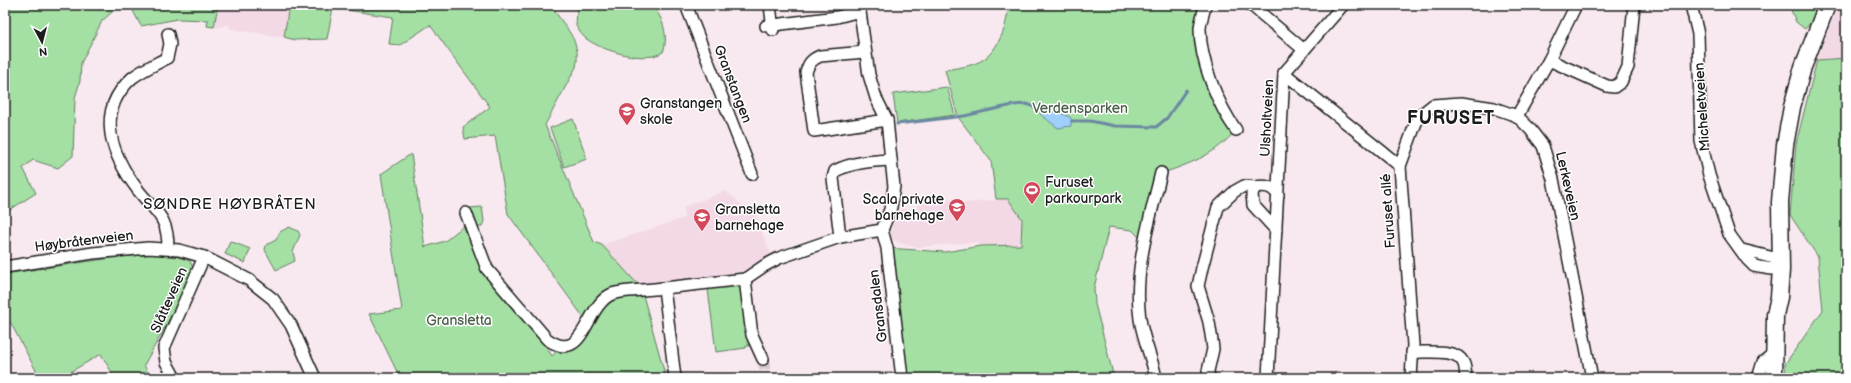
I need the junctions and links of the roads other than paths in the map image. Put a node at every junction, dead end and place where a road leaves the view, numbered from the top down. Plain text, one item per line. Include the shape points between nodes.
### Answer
1 (686, 5) edge
2 (770, 5) edge
3 (1205, 5) edge
4 (1251, 5) edge
5 (1343, 5) edge
6 (1576, 5) edge
7 (1634, 5) edge
8 (1691, 5) edge
9 (1827, 5) edge
10 (859, 8) edge
11 (168, 34) dead end
12 (1304, 50) junction
13 (865, 52) junction
14 (1549, 60) junction
15 (1284, 73) junction
16 (1516, 116) junction
17 (887, 120) junction
18 (1236, 130) dead end
19 (891, 160) junction
20 (1400, 166) junction
21 (1161, 173) dead end
22 (752, 174) dead end
23 (1256, 187) junction
24 (1278, 195) junction
25 (466, 213) dead end
26 (882, 230) junction
27 (1276, 230) junction
28 (840, 237) junction
29 (168, 248) junction
30 (204, 258) junction
31 (1776, 264) junction
32 (5, 267) edge
33 (745, 280) junction
34 (664, 288) junction
35 (1412, 352) junction
36 (1774, 353) junction
37 (763, 359) tunnel mouth
38 (175, 378) edge
39 (315, 378) edge
40 (675, 378) edge
41 (902, 378) edge
42 (1156, 378) edge
43 (1209, 378) edge
44 (1268, 378) edge
45 (1411, 378) edge
46 (1466, 378) edge
47 (1592, 378) edge
48 (1758, 378) edge
49 (1774, 378) edge

1 - 22 street, Granstangen
2 - 10 street via 770,27 838,20
3 - 18 street via 1200,29 1207,72 1227,118
4 - 12 street
5 - 12 street, Ulsholtveien
6 - 14 street
7 - 14 street via 1628,67 1621,82 1614,87 1606,86
8 - 31 street, Micheletveien via 1698,34 1701,141 1708,174 1729,234 1742,250
9 - 31 main road via 1810,47 1792,107 1782,165
10 - 13 street
11 - 29 street via 170,44 167,58 133,78 115,99 109,122 115,152 125,173 164,221 168,233
12 - 15 street, Ulsholtveien
13 - 17 street via 876,98
13 - 17 street via 820,56 809,64 806,72 814,130
14 - 16 street
15 - 20 street, Furuset allé
15 - 24 street, Ulsholtveien
16 - 20 street, Lerkeveien via 1494,108 1461,103 1433,105 1418,117
16 - 47 street, Lerkeveien via 1543,146 1553,179
17 - 19 street
19 - 26 street via 891,207
19 - 28 street via 868,161 835,171 833,178
20 - 35 street, Furuset allé
21 - 42 street via 1142,261 1139,303 1140,319
23 - 24 street via 1264,185 1274,189
23 - 27 street via 1252,194 1253,205
23 - 43 street via 1244,186 1218,207 1202,268 1198,286 1212,341
24 - 27 street, Ulsholtveien
25 - 34 street via 487,269 547,339 556,346 565,346 578,340 598,305 612,294
26 - 28 street
26 - 41 street, Gransdalen via 887,248
27 - 44 street, Ulsholtveien
28 - 33 street via 764,266
29 - 30 street, Høybråtenveien
29 - 32 street, Høybråtenveien via 93,253
30 - 38 street, Slåtteveien via 164,348 166,362
30 - 39 street, Høybråtenveien via 249,280 272,299 293,329
31 - 36 main road via 1770,297 1775,314
33 - 34 street
33 - 37 street via 752,335
34 - 40 street
35 - 45 street, Furuset allé
35 - 46 street via 1450,354 1459,357 1464,363
36 - 48 street via 1763,362
36 - 49 main road

